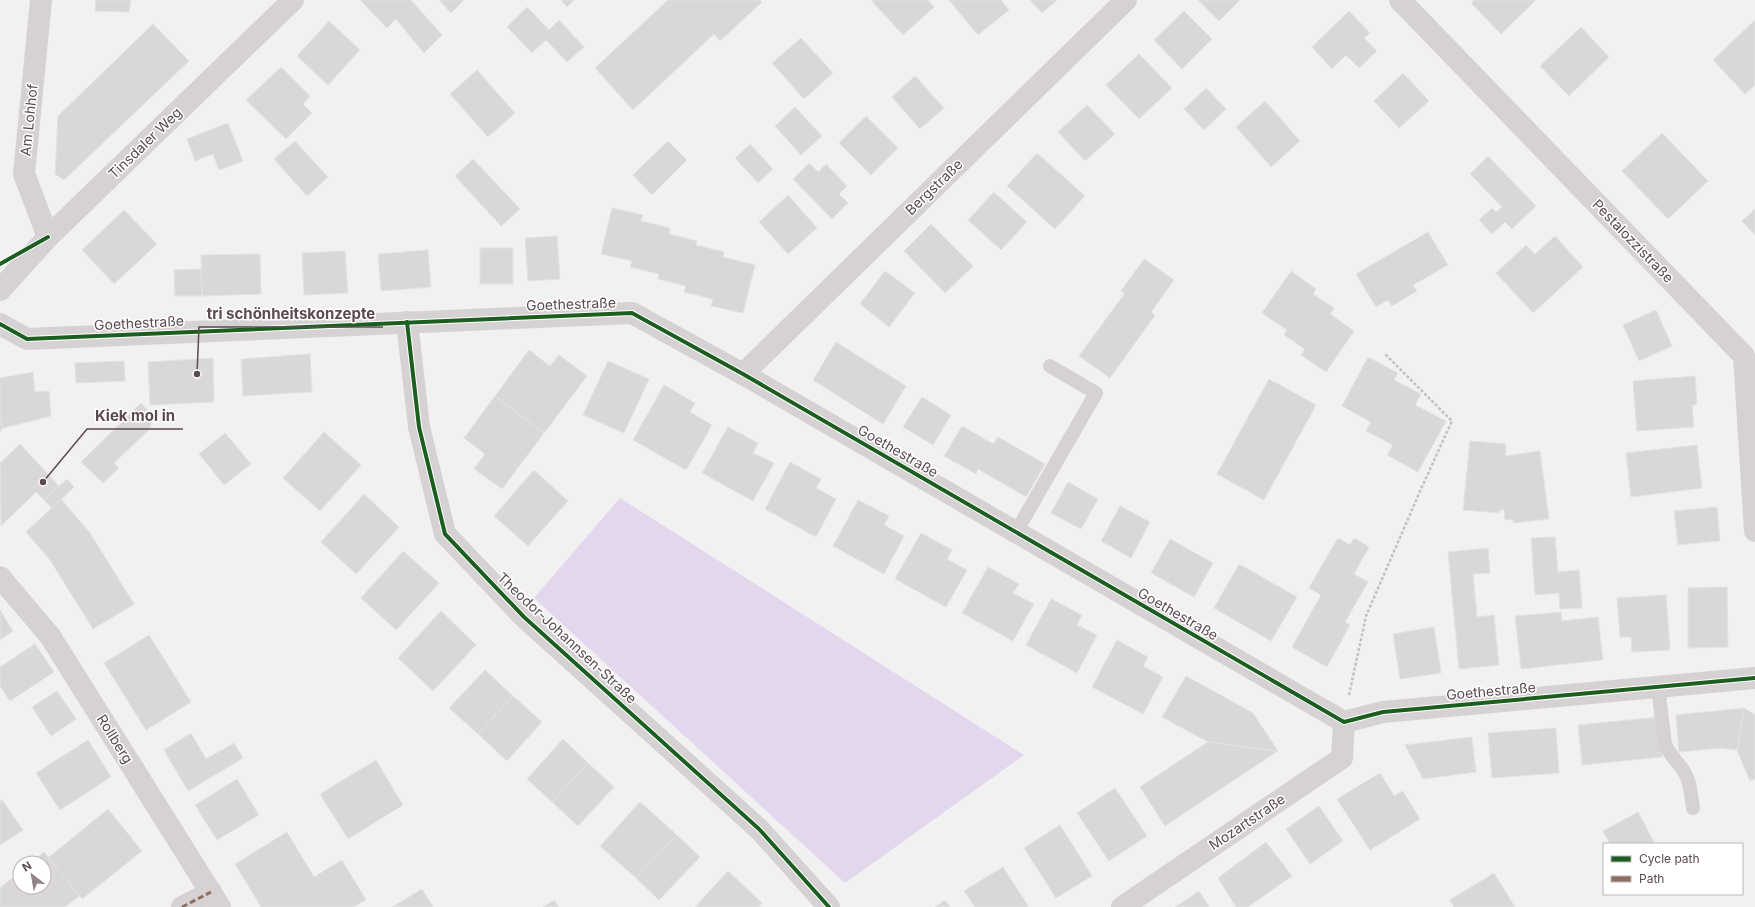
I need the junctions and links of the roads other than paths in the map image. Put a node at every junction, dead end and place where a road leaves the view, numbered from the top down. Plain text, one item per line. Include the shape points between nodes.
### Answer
1 (41, 0) edge
2 (292, 0) edge
3 (1126, 0) edge
4 (1400, 0) edge
5 (48, 237) junction
6 (0, 290) edge
7 (407, 322) junction
8 (0, 324) edge
9 (1050, 366) dead end
10 (743, 374) junction
11 (1755, 531) edge
12 (1016, 532) junction
13 (0, 577) edge
14 (1755, 678) edge
15 (1658, 687) junction
16 (1344, 722) junction
17 (1693, 808) dead end
18 (215, 899) edge
19 (182, 907) edge
20 (829, 907) edge
21 (1122, 907) edge

1 - 5 street, Am Lohhof via 24,174
2 - 5 street, Tinsdaler Weg
3 - 10 street, Bergstraße
4 - 11 street, Pestalozzistraße via 1744,356
5 - 6 street, Tinsdaler Weg
7 - 8 street, Goethestraße via 27,339
7 - 10 street, Goethestraße via 632,312
7 - 20 street, Theodor-Johannsen-Straße via 419,427 445,534 524,617 759,829
9 - 12 lane via 1096,393
10 - 12 street, Goethestraße
12 - 16 street, Goethestraße
13 - 18 street, Rollberg via 50,636
14 - 15 street, Goethestraße
15 - 16 street, Goethestraße via 1383,712
15 - 17 lane via 1665,744 1690,783
16 - 21 street, Mozartstraße via 1342,758
18 - 19 street

